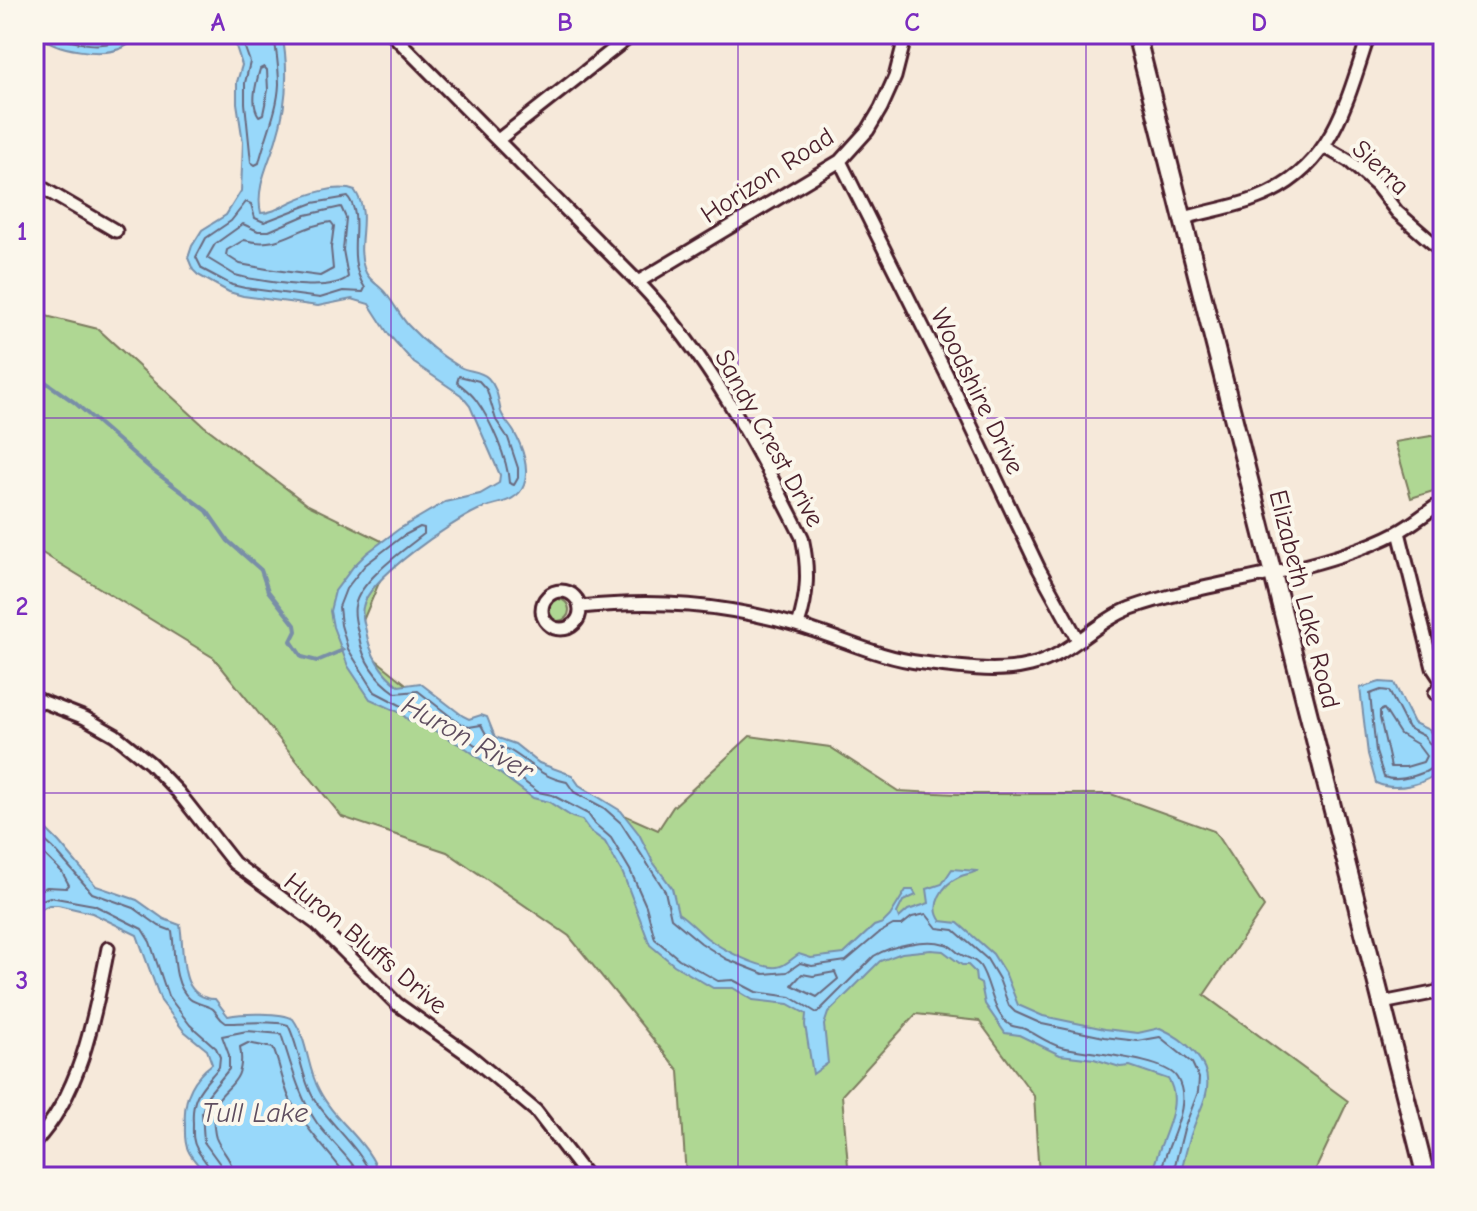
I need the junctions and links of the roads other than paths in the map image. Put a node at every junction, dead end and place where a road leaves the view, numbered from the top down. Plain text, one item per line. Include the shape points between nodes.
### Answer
1 (392, 34) edge
2 (633, 34) edge
3 (906, 34) edge
4 (1136, 34) edge
5 (1369, 34) edge
6 (498, 140) junction
7 (1325, 147) junction
8 (840, 161) junction
9 (34, 183) edge
10 (1184, 218) junction
11 (116, 231) dead end
12 (1443, 252) edge
13 (638, 282) junction
14 (1443, 502) edge
15 (1399, 532) junction
16 (1274, 573) junction
17 (580, 607) dead end
18 (798, 625) junction
19 (1078, 640) junction
20 (1443, 683) edge
21 (1435, 693) dead end
22 (34, 698) edge
23 (108, 948) dead end
24 (1443, 991) edge
25 (1382, 1003) junction
26 (34, 1143) edge
27 (587, 1177) edge
28 (1426, 1177) edge

1 - 6 street, Sandy Crest Drive
2 - 6 street
3 - 8 street, Horizon Road via 881,108
4 - 10 street, Elizabeth Lake Road
5 - 7 street
6 - 13 street, Sandy Crest Drive
7 - 10 street via 1299,174 1267,194
7 - 12 street, Sierra via 1349,161
8 - 13 street, Horizon Road
8 - 19 street, Woodshire Drive
9 - 11 street
10 - 16 street, Elizabeth Lake Road
13 - 18 street, Sandy Crest Drive via 712,373 802,537 807,600
14 - 15 street
15 - 16 street
15 - 20 street via 1433,668
16 - 19 street via 1129,609
16 - 25 street, Elizabeth Lake Road
17 - 18 street via 689,603
18 - 19 street via 879,654 1001,670 1033,665
20 - 21 street
22 - 27 street, Huron Bluffs Drive via 85,718 150,763 234,863 317,924 397,1004 536,1111
23 - 26 street via 86,1049 62,1102
24 - 25 street
25 - 28 street, Elizabeth Lake Road

